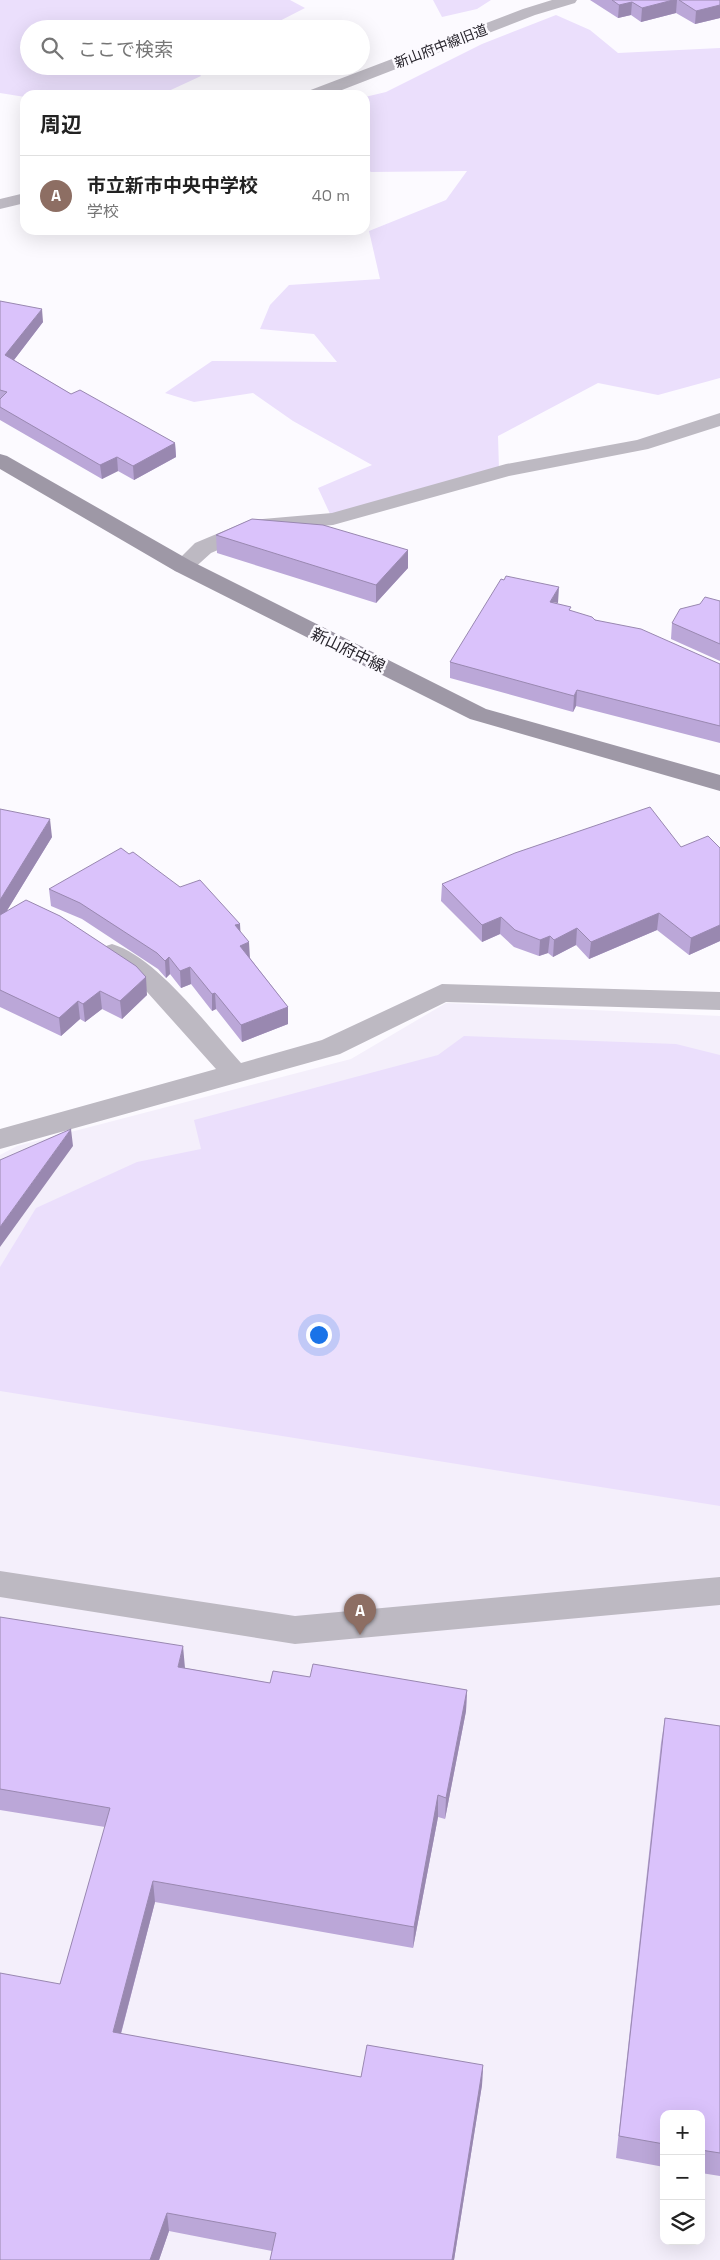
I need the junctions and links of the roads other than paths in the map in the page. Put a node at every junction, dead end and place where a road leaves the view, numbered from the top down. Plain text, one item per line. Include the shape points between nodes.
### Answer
1 (560, 1) edge
2 (370, 73) edge
3 (366, 75) edge
4 (327, 90) edge
5 (20, 199) edge
6 (0, 204) edge
7 (720, 419) edge
8 (0, 460) edge
9 (182, 566) junction
10 (720, 783) edge
11 (95, 942) edge
12 (720, 1001) edge
13 (235, 1073) junction
14 (0, 1139) edge
15 (0, 1584) edge
16 (720, 1591) edge

1 - 2 street, 新山府中線旧道
3 - 4 street, 新山府中線旧道
5 - 6 street
7 - 9 street via 641,445 506,470 333,519 258,525 203,548
8 - 9 main road, 新山府中線
9 - 10 main road, 新山府中線 via 478,714
11 - 13 street via 148,977
12 - 13 street via 442,993 331,1047
13 - 14 street
15 - 16 street via 295,1630

